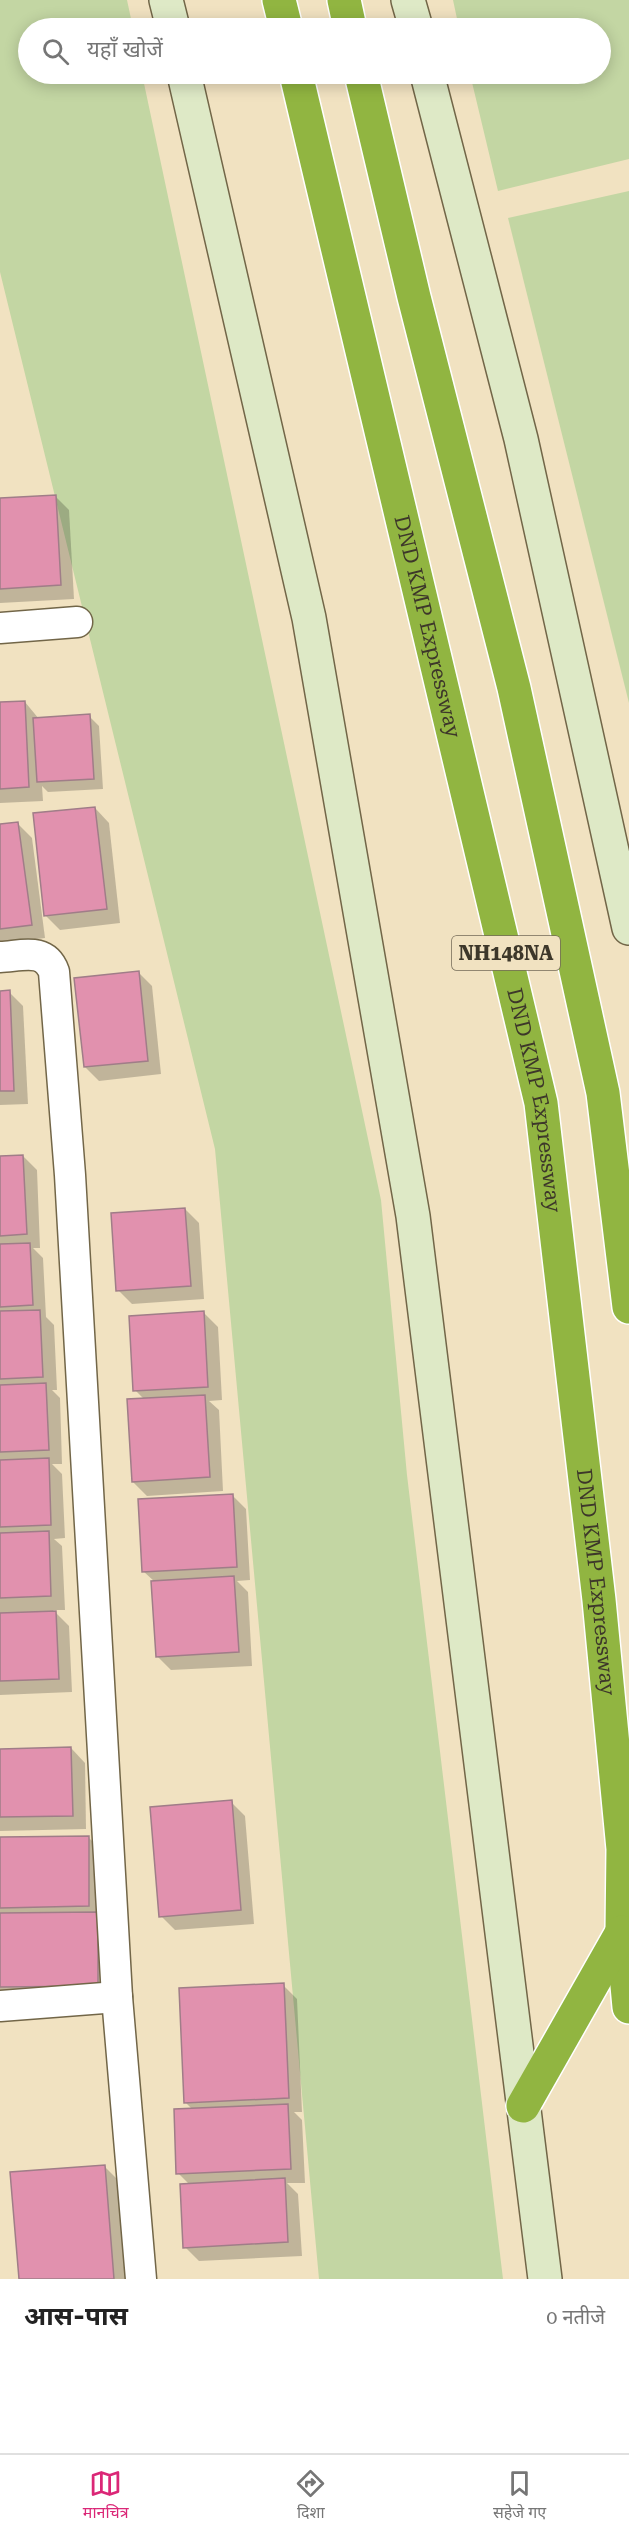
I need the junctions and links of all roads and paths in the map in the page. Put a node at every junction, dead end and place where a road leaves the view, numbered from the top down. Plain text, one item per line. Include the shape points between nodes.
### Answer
1 (166, 0) edge
2 (279, 0) edge
3 (344, 0) edge
4 (408, 0) edge
5 (170, 18) edge
6 (283, 18) edge
7 (348, 18) edge
8 (413, 18) edge
9 (186, 84) edge
10 (298, 84) edge
11 (363, 84) edge
12 (430, 84) edge
13 (77, 622) dead end
14 (0, 628) edge
15 (629, 928) edge
16 (0, 957) edge
17 (629, 1307) edge
18 (622, 1932) junction
19 (117, 1997) junction
20 (0, 2006) edge
21 (629, 2007) edge
22 (523, 2106) junction
23 (141, 2279) edge
24 (545, 2279) edge

1 - 5 street
2 - 6 highway
3 - 7 highway
4 - 8 street
9 - 22 street via 309,618 411,1205
10 - 18 highway, DND KMP Expressway / NH148NA via 541,1103 600,1600 623,1849
11 - 17 highway, NH148NA via 514,688 603,1093
12 - 15 street via 522,439
13 - 14 street
16 - 19 street via 43,957 54,972 71,1187
18 - 21 highway, DND KMP Expressway / NH148NA
18 - 22 highway
19 - 20 street
19 - 23 street
22 - 24 street

